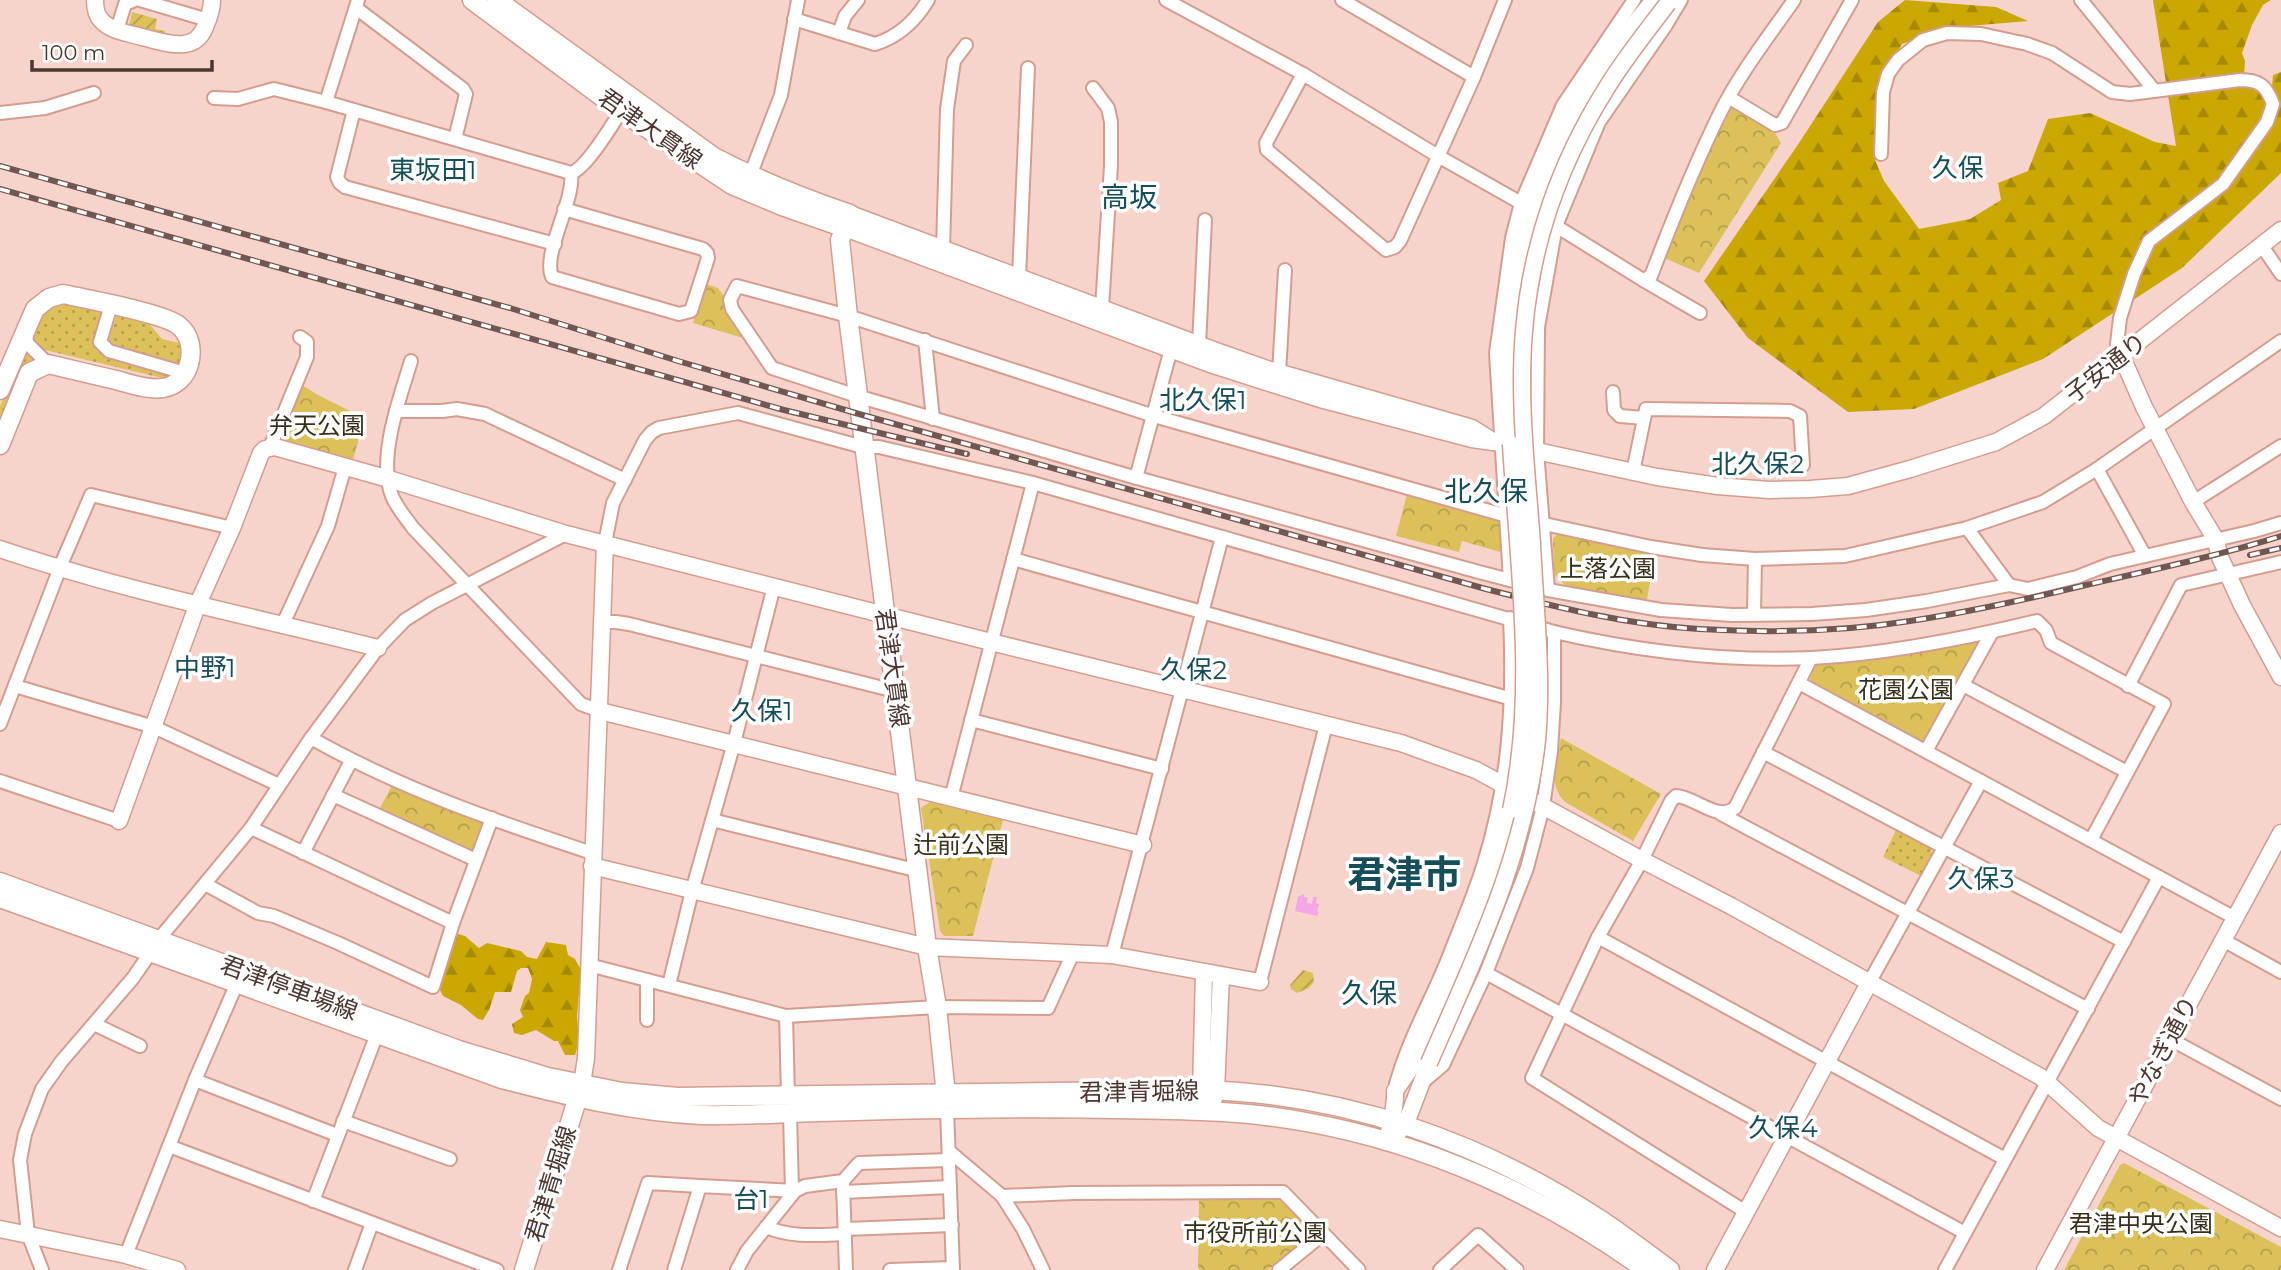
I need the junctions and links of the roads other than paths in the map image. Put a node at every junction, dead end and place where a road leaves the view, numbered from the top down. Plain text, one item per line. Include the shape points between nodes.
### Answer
1 (95, 0) edge
2 (137, 0) edge
3 (212, 0) edge
4 (472, 0) edge
5 (497, 0) edge
6 (784, 0) edge
7 (858, 0) edge
8 (928, 0) edge
9 (1166, 0) edge
10 (1342, 0) edge
11 (1504, 0) edge
12 (1634, 0) edge
13 (1794, 0) edge
14 (1852, 0) edge
15 (2075, 0) edge
16 (2081, 0) edge
17 (1669, 1) edge
18 (357, 4) edge
19 (796, 9) edge
20 (208, 20) junction
21 (117, 30) junction
22 (839, 33) junction
23 (966, 45) dead end
24 (1028, 68) dead end
25 (1303, 74) junction
26 (1474, 76) junction
27 (1093, 88) dead end
28 (2154, 90) junction
29 (94, 93) dead end
30 (214, 98) dead end
31 (1730, 98) junction
32 (326, 102) junction
33 (354, 110) junction
34 (621, 111) junction
35 (0, 113) edge
36 (454, 139) junction
37 (1881, 154) dead end
38 (1438, 156) junction
39 (571, 173) junction
40 (748, 183) junction
41 (1521, 204) junction
42 (564, 209) junction
43 (1205, 220) dead end
44 (847, 221) junction
45 (1556, 226) junction
46 (2281, 230) edge
47 (555, 244) junction
48 (2262, 246) junction
49 (943, 249) junction
50 (1285, 270) dead end
51 (2281, 274) edge
52 (1019, 277) junction
53 (1643, 280) junction
54 (111, 305) junction
55 (1102, 309) junction
56 (1700, 313) dead end
57 (848, 316) junction
58 (26, 328) junction
59 (300, 337) dead end
60 (925, 340) junction
61 (2281, 341) edge
62 (1199, 345) junction
63 (1171, 349) junction
64 (2122, 357) junction
65 (411, 361) dead end
66 (48, 364) junction
67 (186, 373) junction
68 (1279, 373) junction
69 (0, 390) edge
70 (1613, 392) dead end
71 (857, 396) junction
72 (396, 411) junction
73 (1154, 416) junction
74 (1644, 418) junction
75 (933, 419) junction
76 (2155, 427) junction
77 (1497, 442) junction
78 (0, 445) edge
79 (2281, 446) edge
80 (270, 447) junction
81 (863, 447) junction
82 (1537, 451) junction
83 (1803, 466) dead end
84 (345, 467) junction
85 (2097, 468) junction
86 (1633, 472) junction
87 (1136, 478) junction
88 (388, 479) junction
89 (625, 480) junction
90 (1033, 483) junction
91 (2193, 502) junction
92 (1507, 516) junction
93 (2281, 523) edge
94 (1544, 526) junction
95 (232, 528) junction
96 (1967, 528) junction
97 (566, 534) junction
98 (1222, 537) junction
99 (2216, 540) junction
100 (605, 543) junction
101 (0, 549) edge
102 (2145, 556) junction
103 (1013, 559) junction
104 (1755, 559) junction
105 (2281, 562) edge
106 (2265, 567) junction
107 (60, 569) junction
108 (2230, 575) junction
109 (2281, 575) edge
110 (1510, 580) junction
111 (2009, 585) junction
112 (468, 586) junction
113 (774, 586) junction
114 (1548, 590) junction
115 (197, 606) junction
116 (1203, 611) junction
117 (1754, 614) junction
118 (885, 616) junction
119 (1510, 618) junction
120 (603, 622) junction
121 (283, 624) junction
122 (1553, 632) junction
123 (1992, 632) junction
124 (991, 642) junction
125 (378, 648) junction
126 (756, 656) junction
127 (1811, 658) junction
128 (2281, 677) edge
129 (1799, 683) junction
130 (1962, 685) junction
131 (15, 686) junction
132 (2128, 686) junction
133 (1182, 689) junction
134 (895, 691) junction
135 (1512, 699) junction
136 (600, 711) junction
137 (971, 720) junction
138 (0, 724) edge
139 (1326, 725) junction
140 (154, 727) junction
141 (311, 738) junction
142 (734, 743) junction
143 (1926, 751) junction
144 (1763, 752) junction
145 (351, 761) junction
146 (1162, 769) junction
147 (2127, 772) junction
148 (0, 781) edge
149 (1981, 781) junction
150 (279, 785) junction
151 (1503, 785) junction
152 (908, 787) junction
153 (333, 795) junction
154 (951, 798) junction
155 (1544, 807) junction
156 (1720, 813) junction
157 (492, 818) junction
158 (712, 820) junction
159 (119, 821) joint
160 (251, 828) junction
161 (2281, 833) edge
162 (2091, 840) junction
163 (1143, 845) junction
164 (1944, 847) junction
165 (303, 853) junction
166 (2276, 856) edge
167 (476, 860) junction
168 (592, 860) junction
169 (1642, 860) junction
170 (919, 871) junction
171 (2159, 877) junction
172 (0, 881) edge
173 (205, 884) junction
174 (692, 891) junction
175 (0, 898) edge
176 (1908, 913) junction
177 (2235, 918) junction
178 (453, 923) junction
179 (1598, 937) junction
180 (2223, 940) junction
181 (2124, 942) junction
182 (155, 946) junction
183 (927, 947) junction
184 (1073, 953) junction
185 (1112, 955) junction
186 (589, 965) junction
187 (2281, 972) edge
188 (1204, 973) junction
189 (1486, 973) junction
190 (1221, 976) junction
191 (647, 981) junction
192 (1260, 982) joint
193 (237, 983) junction
194 (1869, 984) junction
195 (668, 985) junction
196 (937, 1007) junction
197 (2088, 1009) junction
198 (1561, 1015) junction
199 (786, 1016) junction
200 (647, 1020) dead end
201 (93, 1024) junction
202 (377, 1034) junction
203 (2170, 1039) junction
204 (140, 1046) dead end
205 (1423, 1062) junction
206 (1826, 1063) junction
207 (195, 1080) junction
208 (2047, 1081) junction
209 (1422, 1084) junction
210 (1209, 1090) junction
211 (579, 1091) junction
212 (1395, 1091) junction
213 (2281, 1098) edge
214 (947, 1102) junction
215 (789, 1104) junction
216 (1210, 1112) junction
217 (343, 1121) junction
218 (1398, 1123) junction
219 (338, 1135) junction
220 (1786, 1138) junction
221 (2116, 1139) junction
222 (1388, 1142) junction
223 (169, 1146) junction
224 (949, 1155) junction
225 (450, 1159) dead end
226 (2005, 1159) junction
227 (700, 1186) junction
228 (843, 1187) junction
229 (950, 1187) junction
230 (794, 1191) junction
231 (1002, 1196) junction
232 (313, 1201) junction
233 (1746, 1212) junction
234 (372, 1223) junction
235 (952, 1225) junction
236 (766, 1227) junction
237 (2281, 1228) edge
238 (0, 1229) edge
239 (845, 1231) junction
240 (1965, 1233) junction
241 (28, 1234) junction
242 (1323, 1234) junction
243 (126, 1255) junction
244 (166, 1268) edge
245 (953, 1269) edge
246 (42, 1270) edge
247 (355, 1270) edge
248 (498, 1270) edge
249 (524, 1270) edge
250 (619, 1270) edge
251 (674, 1270) edge
252 (737, 1270) edge
253 (846, 1270) edge
254 (890, 1270) edge
255 (1043, 1270) edge
256 (1279, 1270) edge
257 (1359, 1270) edge
258 (1440, 1270) edge
259 (1517, 1270) edge
260 (1646, 1270) edge
261 (1670, 1270) edge
262 (1715, 1270) edge
263 (1945, 1270) edge
264 (2045, 1270) edge

1 - 21 street via 103,23
2 - 20 street
2 - 21 street via 125,4
3 - 20 street
4 - 34 main road, 君津大貫線
5 - 40 main road, 君津大貫線
6 - 19 street
7 - 22 street
8 - 22 street via 917,18 884,41 875,44
9 - 25 street
10 - 26 street
11 - 26 street
12 - 41 street via 1563,105
13 - 31 street
14 - 31 street via 1782,124 1775,125
15 - 16 street
16 - 28 street
17 - 45 street via 1666,25 1598,122
17 - 205 street, bridge via 1607,86 1582,130 1542,230 1532,273 1523,377 1537,637 1537,738 1530,787 1504,883 1481,943
18 - 32 street
18 - 36 street via 463,89 466,94
19 - 22 street
19 - 40 street via 781,94
20 - 21 street via 203,33 185,45
23 - 49 street via 954,61 947,109
24 - 52 street
25 - 38 street
25 - 38 street via 1266,143 1267,150 1386,250 1400,241
26 - 38 street
27 - 55 street via 1108,108 1111,122
28 - 37 street via 2112,92 2052,53 2027,44 1981,34 1947,33 1923,40 1898,60 1888,75
28 - 64 street via 2255,80 2264,85 2273,104 2267,122 2223,184 2149,241 2120,318 2117,344
29 - 35 street via 45,108
30 - 32 street via 238,99 274,89
31 - 53 street via 1681,198 1651,276
32 - 33 street
33 - 36 street
33 - 47 street via 337,177 345,187
34 - 39 street via 577,172
34 - 40 main road, 君津大貫線 via 693,160
36 - 39 street
38 - 41 street
39 - 42 street
40 - 44 main road, 君津大貫線 via 782,206
41 - 77 street via 1496,353
42 - 47 street
42 - 47 street via 703,249 708,258 694,306 680,314 552,277 549,268
43 - 62 street
44 - 49 street
44 - 57 main road, 君津大貫線 via 840,240
44 - 63 street
45 - 53 street
45 - 82 street via 1538,327
46 - 48 street, 子安通り
48 - 51 street
48 - 64 street, 子安通り
49 - 52 street
50 - 68 street
52 - 55 street
53 - 56 street
54 - 58 main road via 63,294 35,309
54 - 67 main road via 177,324 191,347
54 - 67 street via 100,342 103,348
55 - 62 street
57 - 60 street
57 - 71 main road, 君津大貫線
57 - 71 street via 737,286 730,300 772,368
58 - 66 street via 27,343
58 - 69 main road
59 - 80 street via 307,342 307,357
60 - 73 street
60 - 75 street
61 - 76 street
62 - 68 street
63 - 73 street
63 - 77 street via 1320,399
64 - 76 street
64 - 86 street, 子安通り via 2044,416 1996,442 1848,486 1769,490
65 - 72 street
66 - 67 main road via 154,388 177,382
66 - 78 main road via 29,373
68 - 77 street via 1472,428
70 - 74 street via 1614,410 1620,416
71 - 75 street
71 - 81 main road, 君津大貫線
72 - 88 street
72 - 89 street via 457,409 485,414
73 - 87 street
73 - 92 street
74 - 83 street via 1646,409 1790,411 1800,416
74 - 86 street
75 - 87 street
76 - 85 street
76 - 91 street
77 - 82 street, 子安通り
77 - 92 street
79 - 91 street
80 - 84 street
80 - 95 street via 261,453
81 - 89 street via 728,414 652,432
81 - 90 street
81 - 118 main road, 君津大貫線
82 - 86 street, 子安通り
82 - 94 street
84 - 88 street
84 - 121 street via 328,526
85 - 96 street via 2043,502
85 - 102 street
87 - 110 street
88 - 97 street
88 - 112 street via 397,505 413,528
89 - 100 street via 610,512
90 - 98 street
90 - 103 street
91 - 99 street
92 - 94 street
92 - 110 street
93 - 99 street
94 - 104 street via 1702,555
94 - 114 street
95 - 107 street via 91,495
95 - 115 street
96 - 104 street via 1845,556
96 - 111 street
97 - 100 street
97 - 112 street
98 - 116 street
98 - 119 street
99 - 102 street
99 - 108 street
100 - 113 street
100 - 120 street
101 - 107 street
102 - 111 street via 2028,589
103 - 116 street
103 - 124 street
104 - 117 street
105 - 106 street
106 - 108 street
106 - 109 street
107 - 115 street
107 - 131 street
108 - 128 street
108 - 132 street via 2181,585
110 - 114 street
111 - 117 street via 1866,610
112 - 125 street via 405,620
112 - 136 street via 581,704
113 - 118 street
113 - 126 street
114 - 117 street via 1661,610
115 - 121 street
115 - 140 street
116 - 133 street
116 - 135 street
118 - 124 street
118 - 134 main road, 君津大貫線
119 - 122 street
119 - 135 street
120 - 126 street via 629,624
120 - 136 street
121 - 125 street
122 - 127 street via 1676,653
122 - 155 street via 1554,703
123 - 127 street
123 - 130 street
123 - 132 street via 2037,621 2051,643
124 - 133 street
124 - 137 street
125 - 141 street
126 - 134 street
126 - 142 street
127 - 129 street
129 - 143 street
129 - 144 street
130 - 143 street
130 - 147 street
131 - 138 street
131 - 140 street
132 - 147 street via 2164,704
133 - 139 street
133 - 146 street
134 - 152 main road, 君津大貫線
135 - 151 street
136 - 142 street
136 - 168 street
137 - 146 street
137 - 154 street
139 - 151 street via 1419,748
139 - 192 street
140 - 150 street
140 - 159 street
141 - 145 street
141 - 150 street
142 - 152 street
142 - 158 street
143 - 149 street
144 - 156 street via 1735,808
144 - 164 street
145 - 153 street
145 - 157 street via 424,795
146 - 163 street
147 - 162 street
148 - 159 street
149 - 162 street
149 - 164 street
150 - 160 street
151 - 155 street
151 - 212 street via 1484,865 1404,1054
152 - 154 street
152 - 170 main road, 君津大貫線
153 - 165 street
153 - 167 street
154 - 163 street
155 - 169 street
155 - 189 street via 1527,868
156 - 169 street via 1676,796
156 - 176 street
157 - 167 street
157 - 168 street
158 - 170 street
158 - 174 street
160 - 165 street
160 - 173 street
161 - 166 street, やなぎ通り
162 - 171 street
163 - 185 street
164 - 176 street
164 - 181 street
165 - 178 street
166 - 177 street, やなぎ通り
167 - 178 street
168 - 174 street
168 - 186 street
169 - 179 street
169 - 194 street
170 - 183 main road, 君津大貫線
171 - 177 street
171 - 181 street
172 - 182 main road, 君津停車場線
173 - 178 street via 258,913 338,943 433,987
173 - 182 street
174 - 183 street
174 - 195 street
175 - 182 main road, 君津停車場線
176 - 194 street
176 - 197 street
177 - 180 street, やなぎ通り
179 - 198 street
179 - 206 street
180 - 187 street
180 - 203 street, やなぎ通り
181 - 197 street
182 - 193 main road, 君津停車場線
182 - 201 street
182 - 211 main road, 君津停車場線
183 - 184 street
183 - 196 main road, 君津大貫線
184 - 185 street
184 - 196 street via 1048,1008
185 - 188 street
186 - 191 street
186 - 211 street via 586,1058
188 - 190 street
188 - 210 street
189 - 198 street
189 - 209 street via 1443,1065
190 - 192 street
190 - 210 street
191 - 195 street
191 - 200 street
193 - 202 main road, 君津停車場線
193 - 207 street
194 - 206 street
194 - 208 street
195 - 199 street
196 - 199 street
196 - 214 main road, 君津大貫線
197 - 208 street
198 - 220 street
198 - 233 street via 1531,1078
199 - 215 street
201 - 204 street
201 - 241 street via 42,1089 25,1134 20,1175
202 - 211 main road, 君津停車場線 via 502,1079
202 - 217 street
203 - 213 street
203 - 221 street, やなぎ通り
205 - 209 street
205 - 212 street
206 - 220 street
206 - 226 street
207 - 219 street
207 - 223 street
208 - 221 street via 2086,1119
208 - 226 street
209 - 218 street
210 - 214 main road, 君津青堀線
210 - 216 street
210 - 218 main road, 君津青堀線 via 1300,1098
211 - 215 main road, 君津青堀線
211 - 249 main road, 君津青堀線
212 - 218 street
214 - 215 main road, 君津青堀線
214 - 216 main road, 君津青堀線
214 - 224 street
215 - 230 street
216 - 222 main road, 君津青堀線 via 1306,1122
217 - 219 street
217 - 225 street
218 - 222 street
218 - 261 main road, 君津青堀線 via 1486,1156 1540,1184 1601,1220
219 - 232 street
220 - 233 street
220 - 240 street
221 - 237 street
221 - 264 street, やなぎ通り
222 - 260 main road, 君津青堀線 via 1456,1164 1550,1209
223 - 232 street
223 - 243 street
224 - 228 street via 859,1163
224 - 229 street
224 - 231 street
226 - 240 street
227 - 230 street
227 - 250 street via 648,1183
227 - 251 street
228 - 229 street
228 - 230 street via 806,1186
228 - 239 street
229 - 235 street
230 - 236 street
231 - 242 street via 1283,1192
231 - 255 street
232 - 234 street
233 - 262 street
234 - 247 street
234 - 248 street
235 - 239 street
235 - 245 street
236 - 239 street via 796,1235
236 - 252 street
238 - 241 street
239 - 253 street
240 - 263 street
241 - 243 street
241 - 246 street
242 - 256 street
242 - 257 street
243 - 244 street
245 - 254 street
258 - 259 street via 1478,1235

